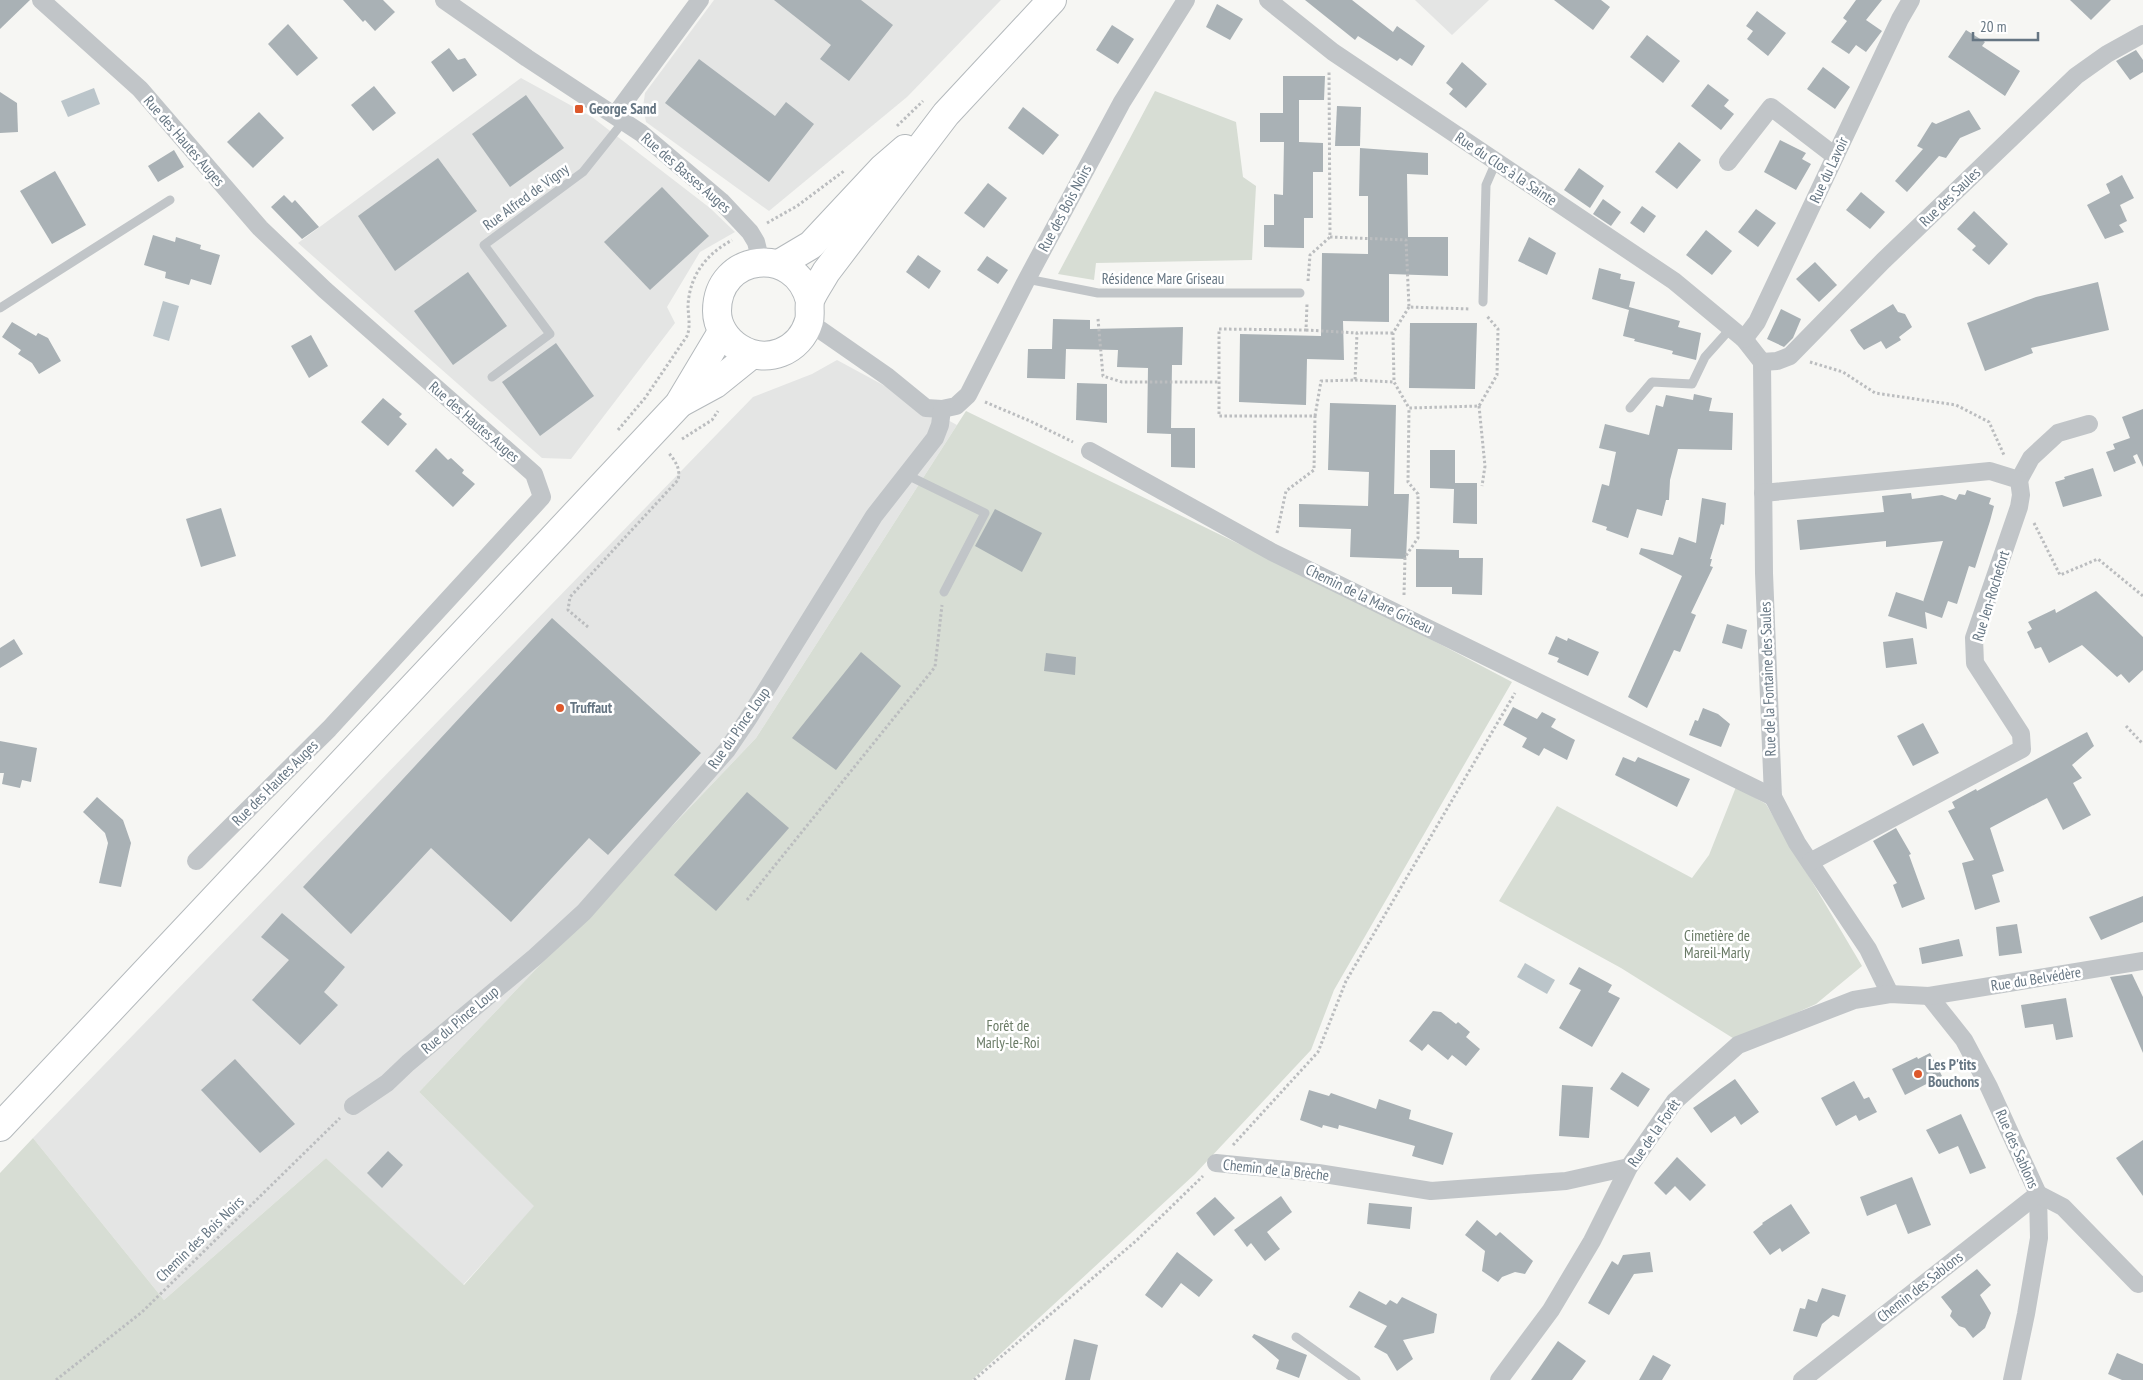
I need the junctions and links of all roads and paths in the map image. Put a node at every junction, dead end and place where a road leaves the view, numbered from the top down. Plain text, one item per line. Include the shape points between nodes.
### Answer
1 (41, 0) edge
2 (444, 0) edge
3 (700, 0) edge
4 (1052, 0) edge
5 (1186, 0) edge
6 (1268, 0) edge
7 (1911, 0) edge
8 (2143, 34) edge
9 (1333, 52) junction
10 (937, 106) junction
11 (619, 118) junction
12 (892, 130) dead end
13 (1835, 156) junction
14 (1496, 162) junction
15 (1728, 162) dead end
16 (848, 168) dead end
17 (170, 200) dead end
18 (750, 232) junction
19 (1330, 237) junction
20 (770, 263) junction
21 (1026, 279) junction
22 (1308, 283) dead end
23 (1300, 293) dead end
24 (1307, 302) dead end
25 (1482, 306) joint
26 (1410, 307) junction
27 (0, 308) edge
28 (1473, 310) dead end
29 (809, 311) junction
30 (1098, 319) dead end
31 (1306, 330) junction
32 (722, 332) junction
33 (1357, 333) junction
34 (1393, 333) junction
35 (1737, 333) junction
36 (687, 336) dead end
37 (751, 355) junction
38 (1790, 356) junction
39 (1762, 362) junction
40 (492, 377) dead end
41 (1355, 380) junction
42 (1219, 382) junction
43 (1394, 382) junction
44 (968, 395) junction
45 (679, 404) junction
46 (1479, 406) junction
47 (1409, 408) junction
48 (1630, 408) dead end
49 (942, 410) junction
50 (1315, 416) junction
51 (2089, 424) dead end
52 (666, 449) dead end
53 (1090, 451) joint
54 (905, 474) junction
55 (1482, 486) dead end
56 (2020, 488) junction
57 (1763, 493) junction
58 (1272, 552) junction
59 (944, 592) joint
60 (2143, 596) edge
61 (1386, 607) junction
62 (588, 627) dead end
63 (1526, 675) junction
64 (2126, 726) dead end
65 (2143, 744) edge
66 (1773, 797) junction
67 (196, 860) dead end
68 (1810, 862) junction
69 (747, 900) dead end
70 (2143, 961) edge
71 (1890, 994) junction
72 (1929, 996) junction
73 (353, 1106) joint
74 (0, 1127) edge
75 (1216, 1163) junction
76 (1629, 1166) junction
77 (2038, 1194) junction
78 (2141, 1284) edge
79 (1296, 1337) dead end
80 (56, 1380) edge
81 (974, 1380) edge
82 (1356, 1380) edge
83 (1499, 1380) edge
84 (1802, 1380) edge
85 (2012, 1380) edge

1 - 67 street, Rue des Hautes Auges via 140,89 260,228 325,290 534,474 542,497 329,729
2 - 11 street, Rue des Basses Auges
3 - 11 street
4 - 10 main road
5 - 21 street, Rue des Bois Noirs via 1122,102
6 - 9 street, Rue du Clos à la Sainte
7 - 13 street, Rue du Lavoir
8 - 38 street, Rue des Saules via 2076,76 1883,261
9 - 14 street, Rue du Clos à la Sainte
9 - 19 path via 1328,67
10 - 12 path
10 - 20 main road via 811,245
10 - 29 main road via 826,272
11 - 18 street, Rue des Basses Auges via 721,201
11 - 40 lane, Rue Alfred de Vigny via 583,172 484,245 550,334
13 - 15 street via 1771,107
13 - 35 street, Rue du Lavoir via 1757,322
14 - 25 lane via 1486,185
14 - 35 street, Rue du Clos à la Sainte via 1674,281
16 - 18 path via 797,206
17 - 27 lane
18 - 20 street, Rue des Basses Auges
18 - 36 path via 719,247 699,268 690,290 690,329
19 - 22 path via 1310,255
19 - 26 path via 1406,240
20 - 29 main road via 794,273 803,283
20 - 32 main road via 745,266 722,286 717,301 717,317
21 - 23 lane, Résidence Mare Griseau via 1098,293
21 - 44 street, Rue des Bois Noirs
24 - 31 path
25 - 46 path via 1498,329 1497,375
26 - 28 path
26 - 34 path
29 - 37 main road via 802,336 791,347 763,357
29 - 49 street via 926,408
30 - 42 path via 1103,376 1122,382
31 - 33 path
31 - 42 path via 1219,329
32 - 37 main road via 732,344
32 - 45 main road
33 - 34 path
33 - 41 path
34 - 43 path
35 - 39 street
35 - 48 lane via 1705,357 1692,384 1652,382
37 - 45 main road via 714,384
38 - 39 street
38 - 56 path via 1843,372 1874,393 1956,405 1990,422
39 - 57 street, Rue de la Fontaine des Saules
41 - 43 path
41 - 50 path via 1321,381
42 - 50 path via 1219,416
43 - 47 path
44 - 49 street via 956,406
44 - 53 path
45 - 74 main road
46 - 47 path
46 - 55 path via 1485,466
47 - 61 path via 1408,482 1418,494 1418,538 1405,557 1404,597
49 - 54 street, Rue du Pince Loup via 935,438
50 - 58 path via 1314,470 1286,491
51 - 56 street via 2058,433 2031,458
52 - 62 path via 676,462 680,474 678,480 570,598 568,610
53 - 58 street, Chemin de la Mare Griseau
54 - 59 lane via 985,513
54 - 73 street, Rue du Pince Loup via 869,524 732,742 632,859 584,912 535,957 387,1083
56 - 57 street via 1990,471
56 - 60 path via 2060,575 2098,559
56 - 68 street, Rue Jen-Rochefort via 2020,507 1974,638 1975,663 2021,734 2022,749
57 - 66 street, Rue de la Fontaine des Saules
58 - 61 street, Chemin de la Mare Griseau
59 - 69 path via 935,667
61 - 63 street, Chemin de la Mare Griseau
63 - 66 street, Chemin de la Mare Griseau
63 - 75 path via 1346,982 1318,1052
64 - 65 path
66 - 68 street, Rue de la Fontaine des Saules
68 - 71 street, Rue de la Fontaine des Saules via 1868,949
70 - 72 street, Rue du Belvédère
71 - 72 street, Rue de la Forêt
71 - 76 street, Rue de la Forêt via 1854,1000 1738,1045 1675,1100
72 - 77 street, Rue des Sablons via 1964,1040
73 - 80 path, Chemin des Bois Noirs via 142,1312
75 - 76 street, Chemin de la Brèche via 1318,1173 1431,1191 1566,1181
75 - 81 path, Chemin de la Brèche via 1137,1240
76 - 83 street, Rue de la Forêt via 1592,1240 1551,1310
77 - 78 street via 2062,1207
77 - 84 street, Chemin des Sablons
77 - 85 street, Rue des Sablons via 2039,1238
79 - 82 lane

